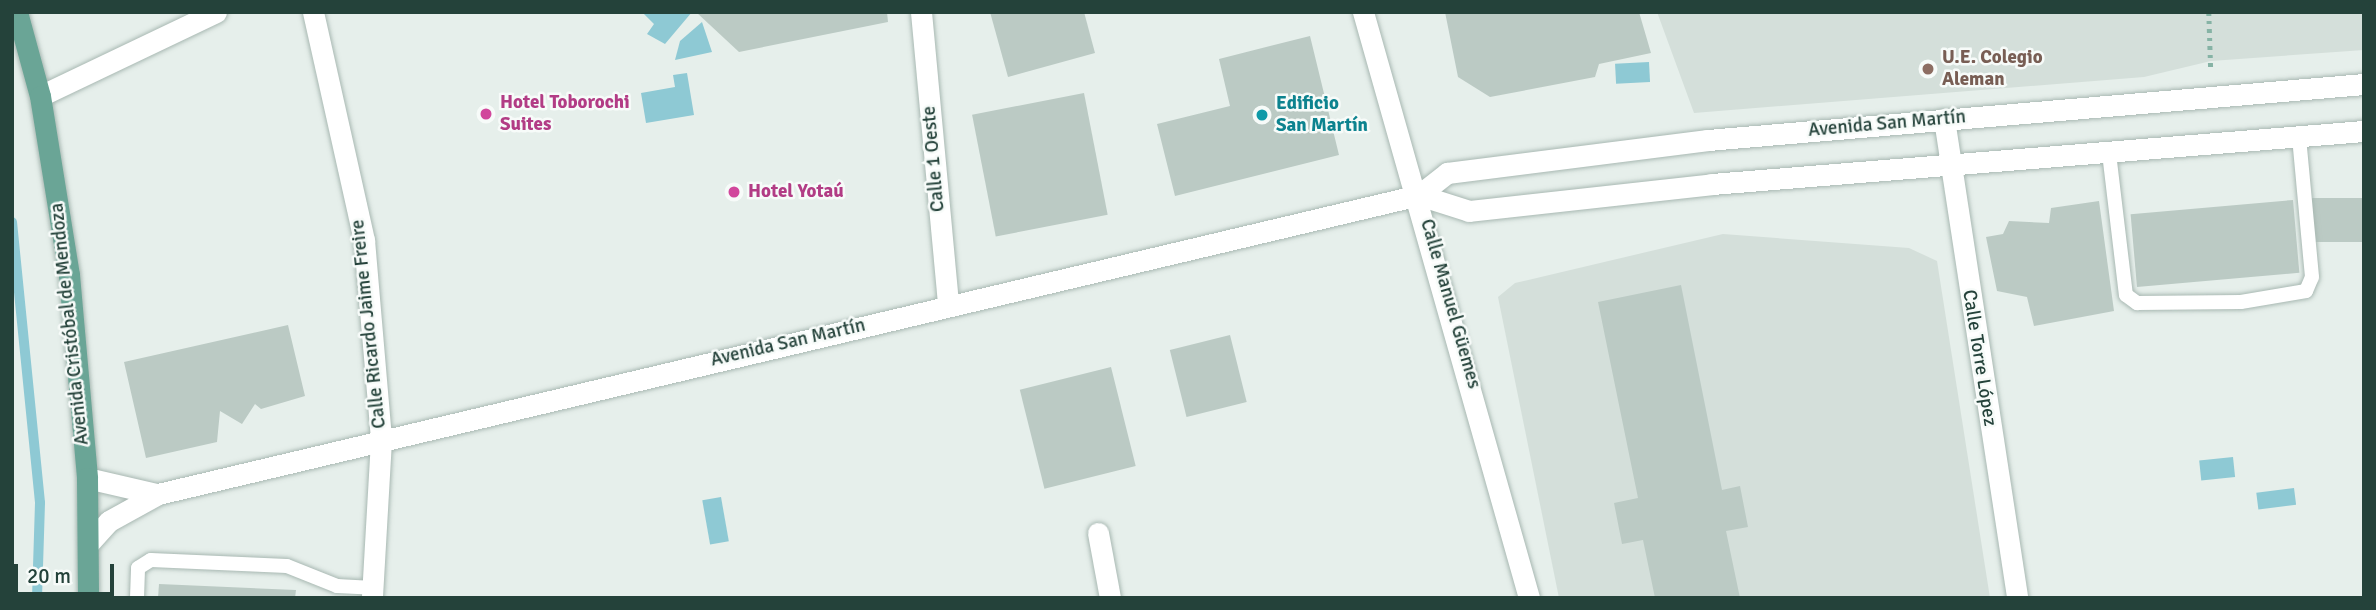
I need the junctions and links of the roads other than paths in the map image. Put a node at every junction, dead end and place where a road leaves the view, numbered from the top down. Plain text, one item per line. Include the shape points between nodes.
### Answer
1 (17, 12) edge
2 (216, 12) edge
3 (313, 12) edge
4 (920, 12) edge
5 (1363, 12) edge
6 (2364, 84) edge
7 (40, 96) junction
8 (1944, 119) junction
9 (2364, 131) edge
10 (2299, 137) junction
11 (2109, 153) junction
12 (1948, 166) junction
13 (1419, 195) junction
14 (948, 305) junction
15 (381, 440) junction
16 (87, 478) junction
17 (158, 494) junction
18 (1098, 533) dead end
19 (90, 542) junction
20 (372, 593) edge
21 (89, 598) edge
22 (137, 598) edge
23 (1110, 598) edge
24 (1529, 598) edge
25 (2017, 598) edge

1 - 7 main road, Avenida Cristóbal de Mendoza
2 - 7 main road
3 - 15 main road, Calle Ricardo Jaime Freire via 364,240
4 - 14 main road, Calle 1 Oeste
5 - 13 main road, Calle Manuel Güemes
6 - 8 main road, Avenida San Martín
7 - 16 main road, Avenida Cristóbal de Mendoza via 68,275
8 - 12 main road, Calle Torre López
8 - 13 main road, Avenida San Martín via 1447,173
9 - 10 main road
10 - 11 main road
10 - 11 lane via 2312,277 2306,291 2241,302 2137,303 2126,295
11 - 12 main road
12 - 13 main road via 1469,211
12 - 25 main road, Calle Torre López
13 - 14 main road, Avenida San Martín
13 - 24 main road, Calle Manuel Güemes
14 - 15 main road, Avenida San Martín
15 - 17 main road, Avenida San Martín
15 - 20 main road, Calle Ricardo Jaime Freire
16 - 17 main road, Avenida San Martín
16 - 19 main road, Avenida Cristóbal de Mendoza
17 - 19 main road, Avenida San Martín via 109,520
18 - 23 main road
19 - 21 main road, Avenida Cristóbal de Mendoza
20 - 22 lane via 337,586 287,566 151,560 138,568

